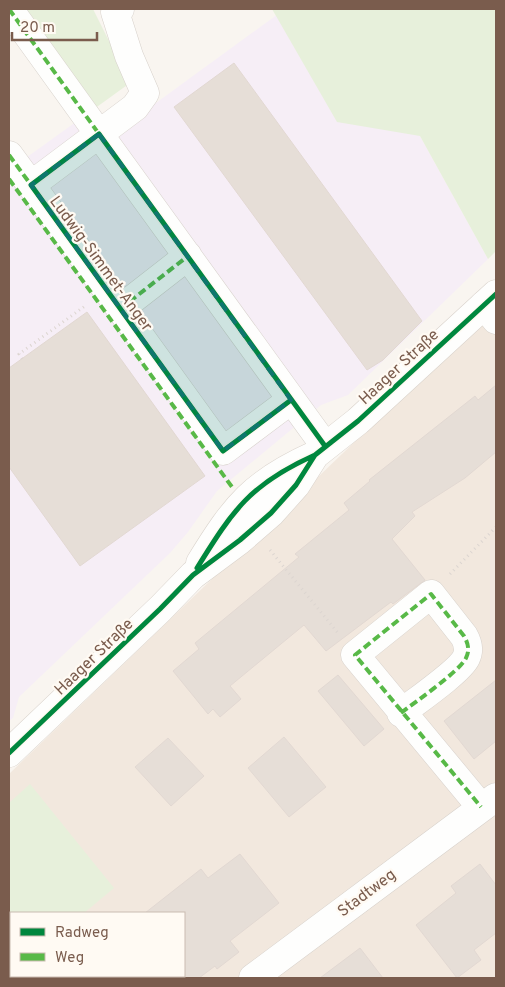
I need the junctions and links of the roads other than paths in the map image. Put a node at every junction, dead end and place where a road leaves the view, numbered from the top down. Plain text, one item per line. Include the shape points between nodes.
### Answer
1 (9, 9) edge
2 (120, 9) edge
3 (99, 134) junction
4 (9, 155) edge
5 (31, 185) junction
6 (188, 256) junction
7 (492, 306) edge
8 (120, 309) junction
9 (291, 400) junction
10 (320, 451) junction
11 (401, 713) junction
12 (9, 753) edge
13 (489, 802) edge
14 (253, 978) edge

1 - 3 street
2 - 3 street, Ludwig-Simmet-Anger via 115,12 145,93 135,107
3 - 5 street, Ludwig-Simmet-Anger
3 - 6 street
4 - 5 street
5 - 8 street, Ludwig-Simmet-Anger
6 - 8 street, Ludwig-Simmet-Anger
6 - 9 street
7 - 10 street, Haager Straße
8 - 9 street, Ludwig-Simmet-Anger via 223,451
9 - 10 street
10 - 12 street, Haager Straße via 271,513 193,575
11 - 11 street, Stadtweg via 355,655 431,594 464,636 468,652 460,666
11 - 13 street, Stadtweg
13 - 14 street, Stadtweg

